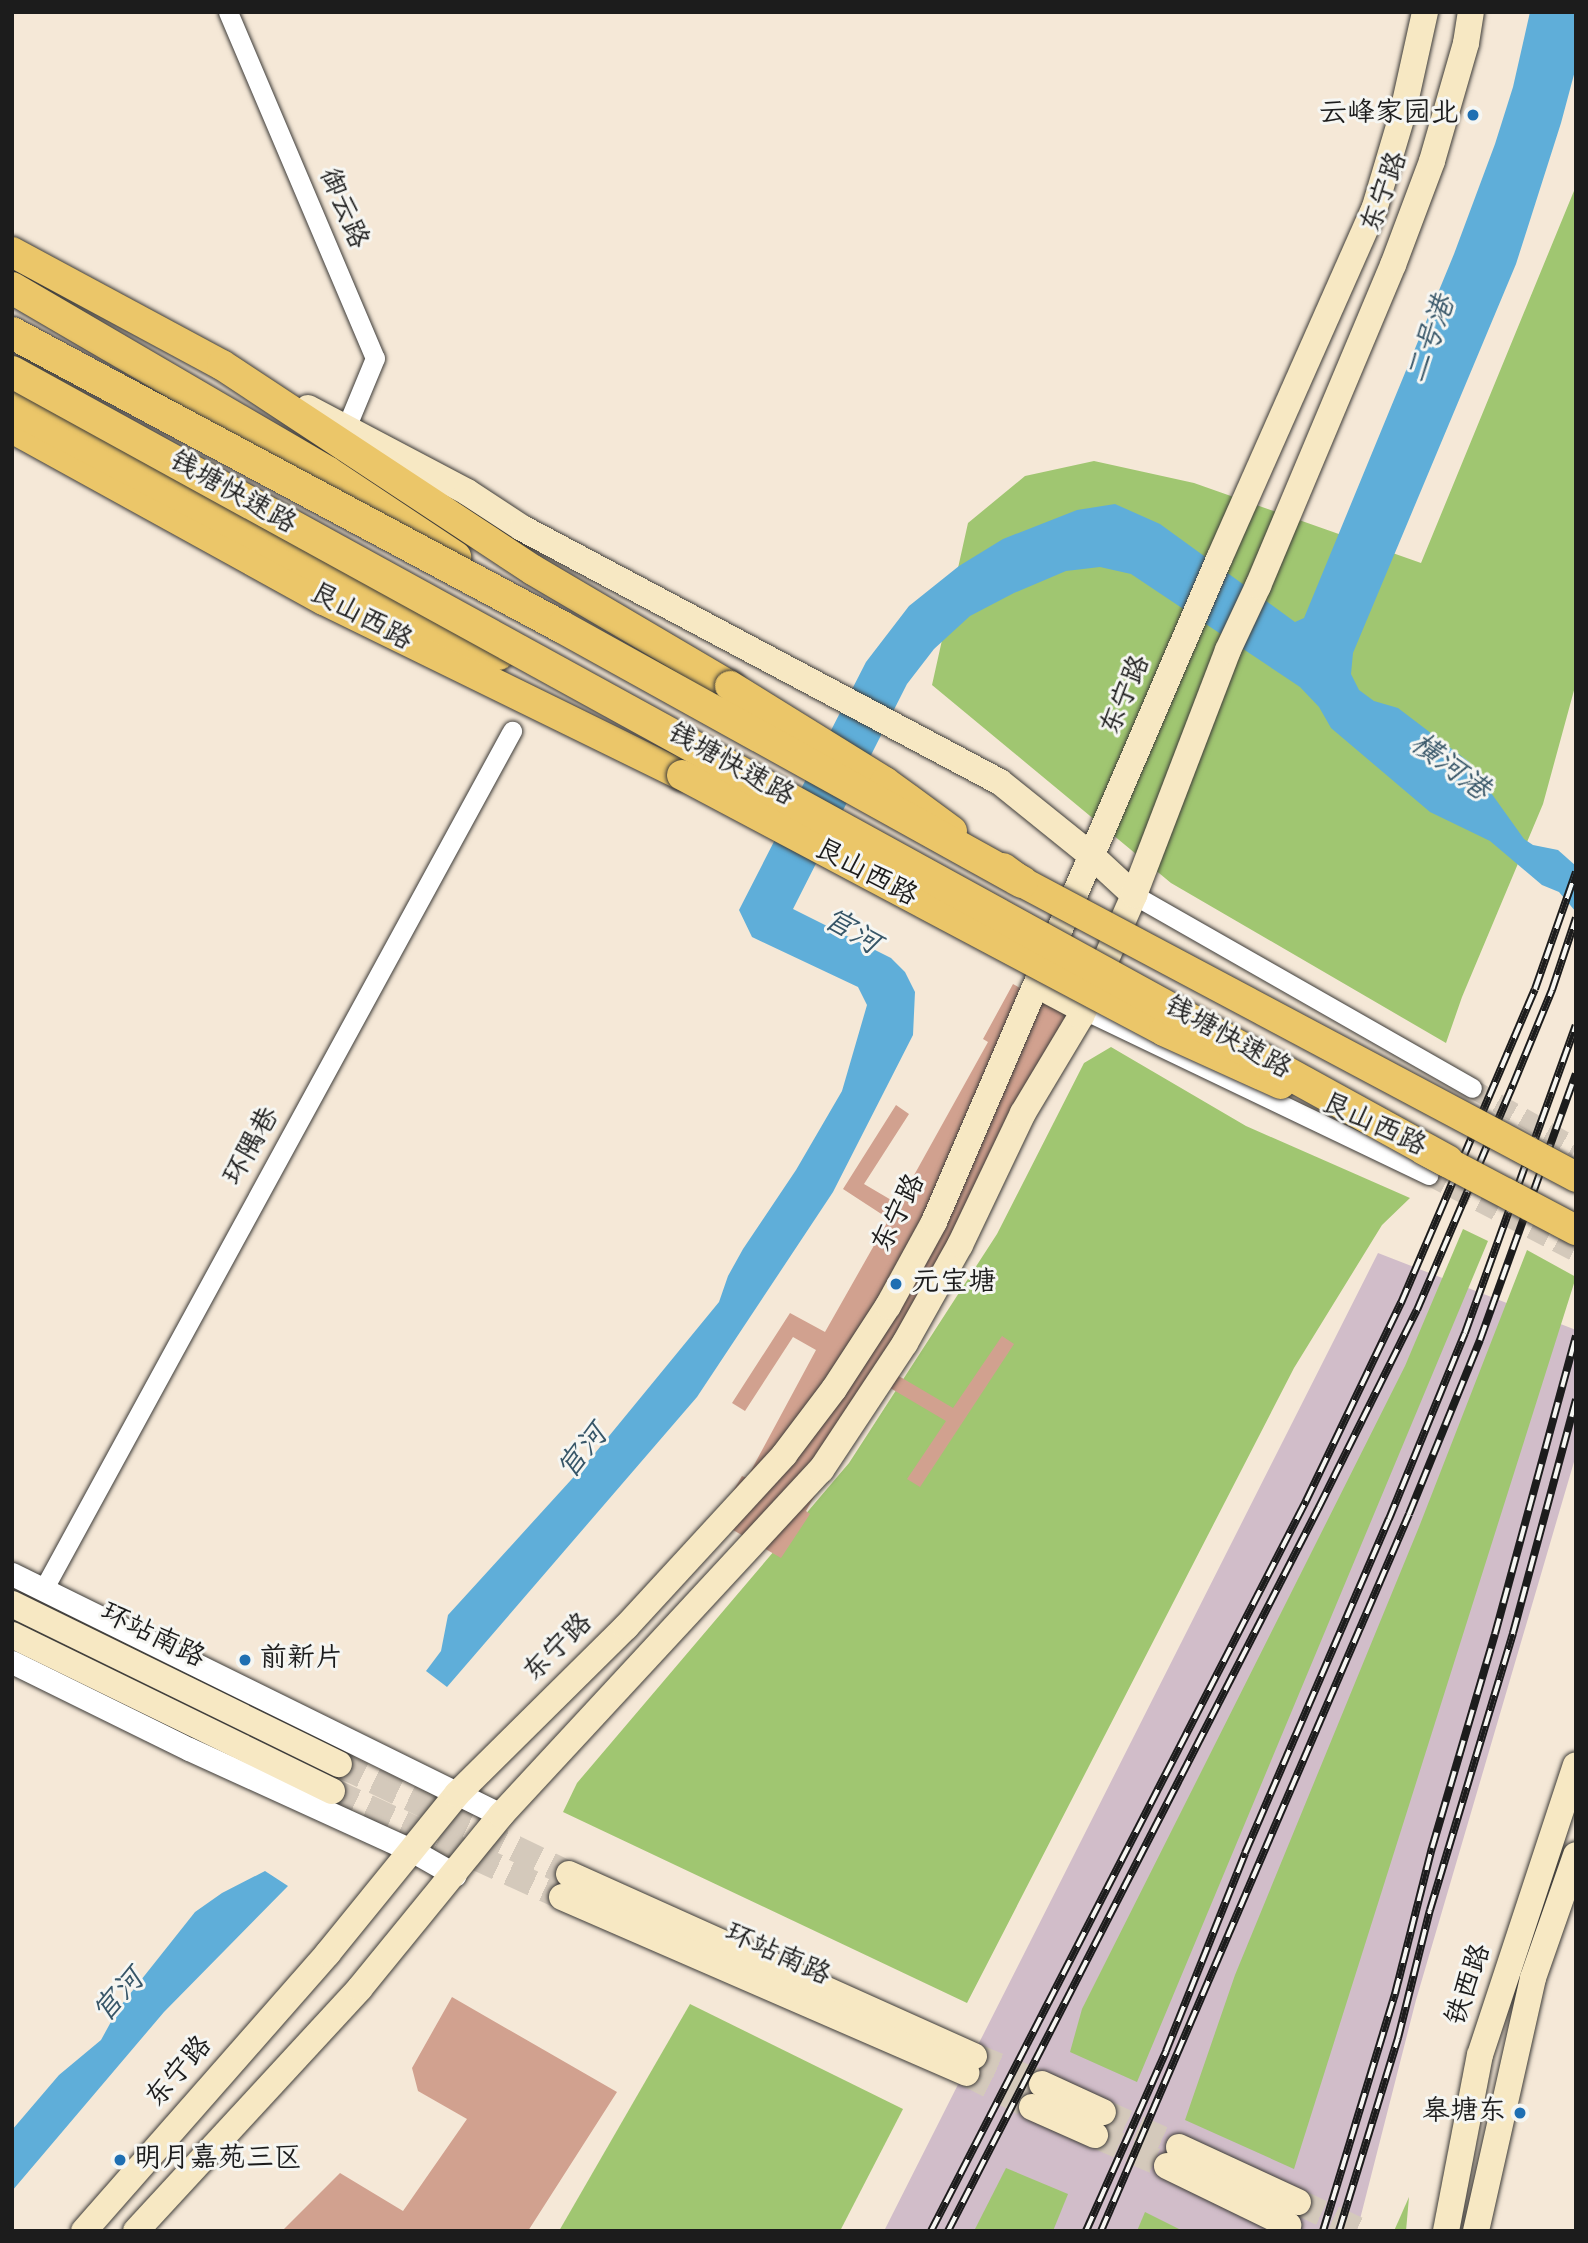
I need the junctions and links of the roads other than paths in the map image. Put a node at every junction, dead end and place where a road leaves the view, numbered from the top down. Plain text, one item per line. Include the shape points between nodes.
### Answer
1 (228, 12) edge
2 (1425, 12) edge
3 (1471, 12) edge
4 (12, 252) edge
5 (12, 288) edge
6 (12, 333) edge
7 (222, 365) junction
8 (12, 372) edge
9 (12, 407) edge
10 (12, 428) edge
11 (346, 428) junction
12 (562, 627) junction
13 (512, 731) dead end
14 (667, 731) junction
15 (1093, 857) junction
16 (1022, 882) junction
17 (1134, 895) junction
18 (1037, 985) junction
19 (1084, 1010) junction
20 (1472, 1088) tunnel mouth
21 (1438, 1168) junction
22 (1576, 1177) edge
23 (1576, 1230) edge
24 (12, 1574) edge
25 (43, 1590) junction
26 (12, 1604) edge
27 (12, 1635) edge
28 (12, 1662) edge
29 (339, 1763) tunnel mouth
30 (1576, 1765) edge
31 (332, 1791) tunnel mouth
32 (457, 1794) junction
33 (501, 1815) junction
34 (413, 1851) junction
35 (1576, 1856) edge
36 (455, 1875) junction
37 (566, 1886) tunnel mouth
38 (970, 2064) tunnel mouth
39 (1037, 2096) tunnel mouth
40 (1099, 2123) tunnel mouth
41 (1173, 2157) tunnel mouth
42 (1293, 2213) tunnel mouth
43 (84, 2231) edge
44 (136, 2231) edge
45 (1446, 2231) edge
46 (1476, 2231) edge

1 - 11 street, 御云路 via 375,358
2 - 15 main road, 东宁路 via 1402,116 1374,210
3 - 17 main road, 东宁路 via 1432,161 1393,265 1228,650
4 - 7 main road, 艮山西路
5 - 12 highway, bridge via 327,472
6 - 12 highway, 钱塘快速路, bridge
7 - 11 main road, 艮山西路
7 - 16 main road, 艮山西路, bridge via 533,570 885,782
8 - 14 highway, 钱塘快速路, bridge
9 - 14 highway, bridge via 383,601
10 - 21 main road, 艮山西路, bridge via 324,600 682,775 1164,1031
11 - 15 main road, 艮山西路 via 1000,782
12 - 16 highway, 钱塘快速路, bridge
13 - 25 street, 环隅巷
14 - 21 highway, 钱塘快速路, bridge
15 - 17 main road, 艮山西路
15 - 18 main road, 东宁路
16 - 22 main road, 艮山西路, bridge
17 - 19 main road, 东宁路
17 - 20 street, 艮山西路
18 - 19 main road
18 - 32 main road, 东宁路 via 934,1222 834,1390 784,1455 643,1609
19 - 21 street, 艮山西路
19 - 33 main road, 东宁路 via 1023,1113 960,1245 917,1321 821,1469
21 - 23 main road, 艮山西路, bridge
24 - 25 street
25 - 32 street
26 - 29 main road, 环站南路
27 - 31 main road
28 - 34 street
30 - 45 main road, 铁西路 via 1480,2055
32 - 33 street
32 - 34 main road, 东宁路
33 - 36 main road, 东宁路
34 - 36 street
34 - 43 main road, 东宁路
35 - 46 main road, 铁西路 via 1533,1978
36 - 44 main road, 东宁路 via 360,1988
37 - 38 main road, 环站南路
39 - 40 main road
41 - 42 main road

